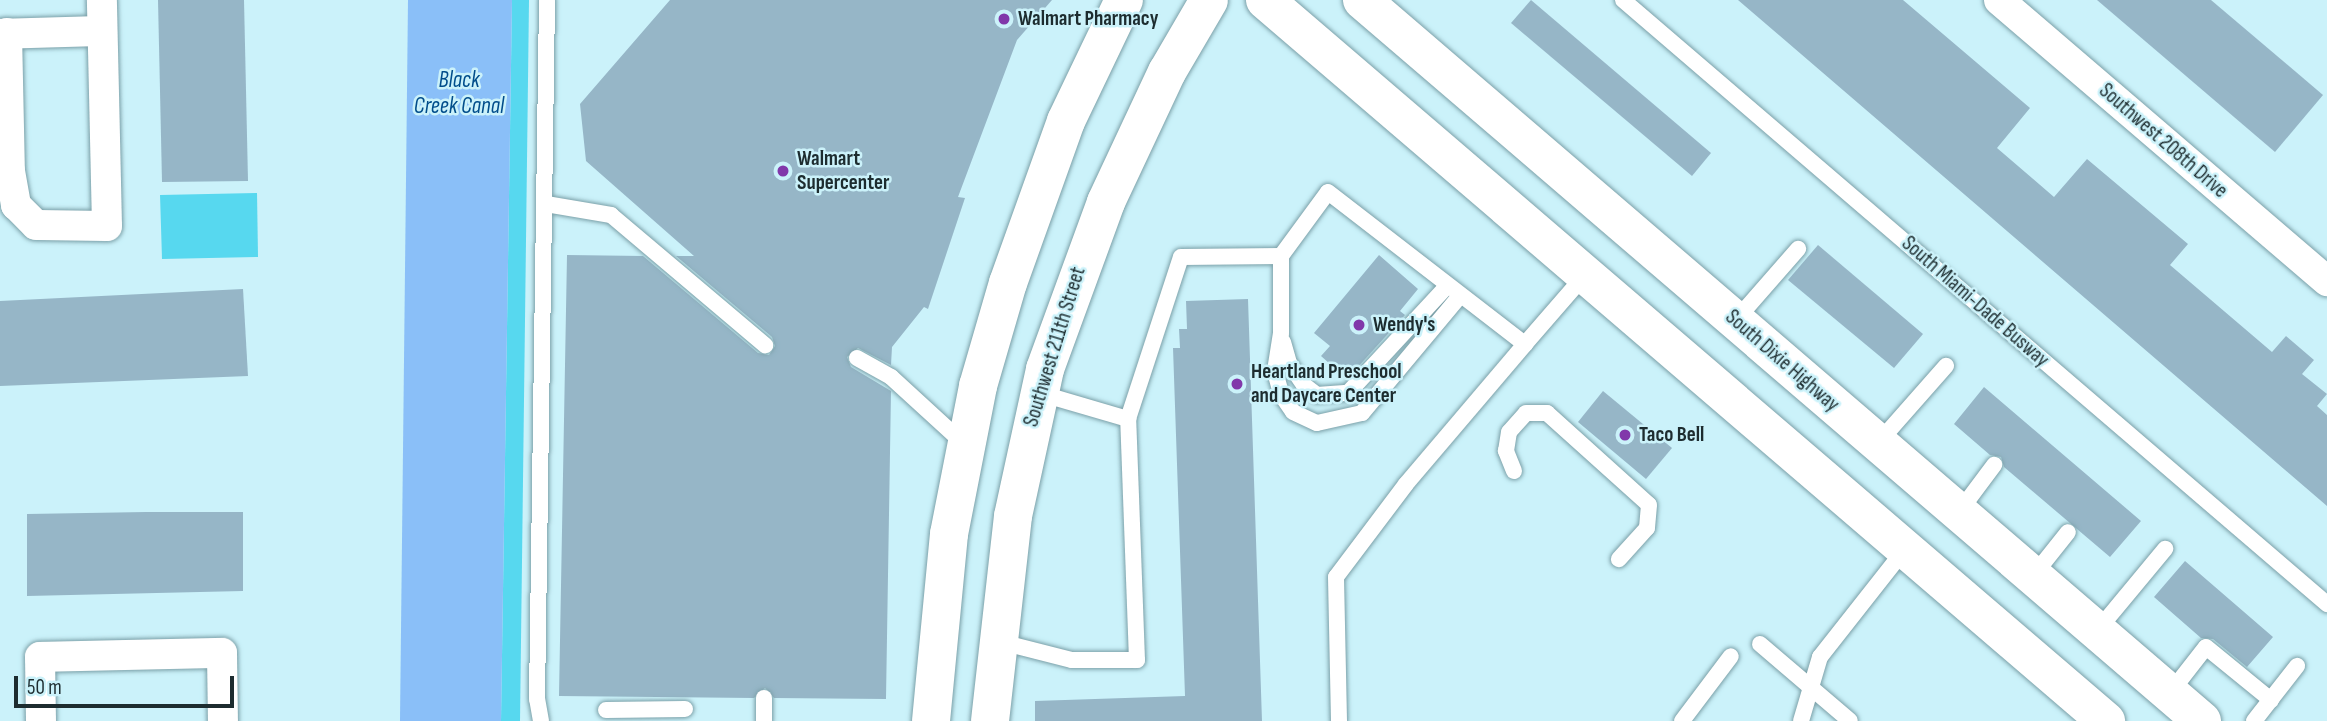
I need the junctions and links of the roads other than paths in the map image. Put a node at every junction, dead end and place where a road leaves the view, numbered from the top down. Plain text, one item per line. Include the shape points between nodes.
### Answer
1 (102, 0) edge
2 (547, 0) edge
3 (1124, 0) edge
4 (1209, 0) edge
5 (1265, 0) edge
6 (1362, 0) edge
7 (1623, 0) edge
8 (1999, 0) edge
9 (102, 31) junction
10 (3, 34) edge
11 (546, 204) junction
12 (1798, 249) dead end
13 (1281, 256) junction
14 (1585, 275) junction
15 (2327, 281) edge
16 (1453, 291) junction
17 (1735, 321) junction
18 (1281, 333) junction
19 (1525, 344) junction
20 (765, 345) dead end
21 (857, 358) dead end
22 (1946, 366) dead end
23 (1039, 393) junction
24 (1128, 419) junction
25 (1878, 443) junction
26 (964, 444) junction
27 (1994, 465) dead end
28 (1514, 471) dead end
29 (1959, 512) junction
30 (2067, 532) dead end
31 (1905, 548) junction
32 (2165, 549) dead end
33 (1619, 559) dead end
34 (2033, 576) junction
35 (2327, 604) edge
36 (2098, 631) junction
37 (996, 640) junction
38 (1760, 643) dead end
39 (1731, 656) dead end
40 (2297, 666) dead end
41 (1810, 687) junction
42 (2170, 693) junction
43 (764, 698) dead end
44 (2270, 700) junction
45 (606, 709) edge
46 (685, 709) edge
47 (41, 721) edge
48 (223, 721) edge
49 (541, 721) edge
50 (764, 721) edge
51 (930, 721) edge
52 (990, 721) edge
53 (1339, 721) edge
54 (1682, 721) edge
55 (1801, 721) edge
56 (1850, 721) edge
57 (2106, 721) edge
58 (2203, 721) edge
59 (2254, 721) edge

1 - 9 street
2 - 11 lane
3 - 26 main road via 1066,121 1032,214 991,338
4 - 23 main road, Southwest 211th Street via 1167,72 1105,202 1070,290
5 - 14 main road
6 - 17 main road, South Dixie Highway
7 - 35 lane, South Miami-Dade Busway
8 - 15 street, Southwest 208th Drive
9 - 10 street
9 - 10 street via 107,226 36,225 16,205 10,181
11 - 20 lane via 611,215
11 - 49 lane via 537,699
12 - 17 lane
13 - 16 lane via 1328,192
13 - 18 lane
13 - 24 lane via 1181,257
14 - 19 lane
14 - 31 main road
16 - 18 lane via 1361,383 1334,397 1317,395 1304,385 1289,363
16 - 18 lane via 1362,413 1339,422 1317,422 1293,412 1282,396 1275,372
16 - 19 lane
17 - 25 main road, South Dixie Highway
19 - 53 lane via 1406,484 1336,577
21 - 26 lane via 891,377
22 - 25 lane
23 - 24 lane
23 - 37 main road, Southwest 211th Street via 1021,471
24 - 37 lane via 1137,660 1072,660
25 - 29 main road, South Dixie Highway
26 - 51 main road via 942,590
27 - 29 lane
28 - 33 lane via 1506,451 1509,432 1527,413 1547,413 1649,505 1647,528
29 - 34 main road, South Dixie Highway
30 - 34 lane
31 - 41 lane via 1820,657
31 - 57 main road
32 - 36 lane
34 - 36 main road, South Dixie Highway
36 - 42 main road, South Dixie Highway
37 - 52 main road, Southwest 211th Street
38 - 41 lane
39 - 54 lane
40 - 44 lane
41 - 55 lane
41 - 56 lane
42 - 44 lane via 2206,647
42 - 58 main road, South Dixie Highway
43 - 50 lane
44 - 59 lane
45 - 46 lane
47 - 48 street via 40,657 222,653

